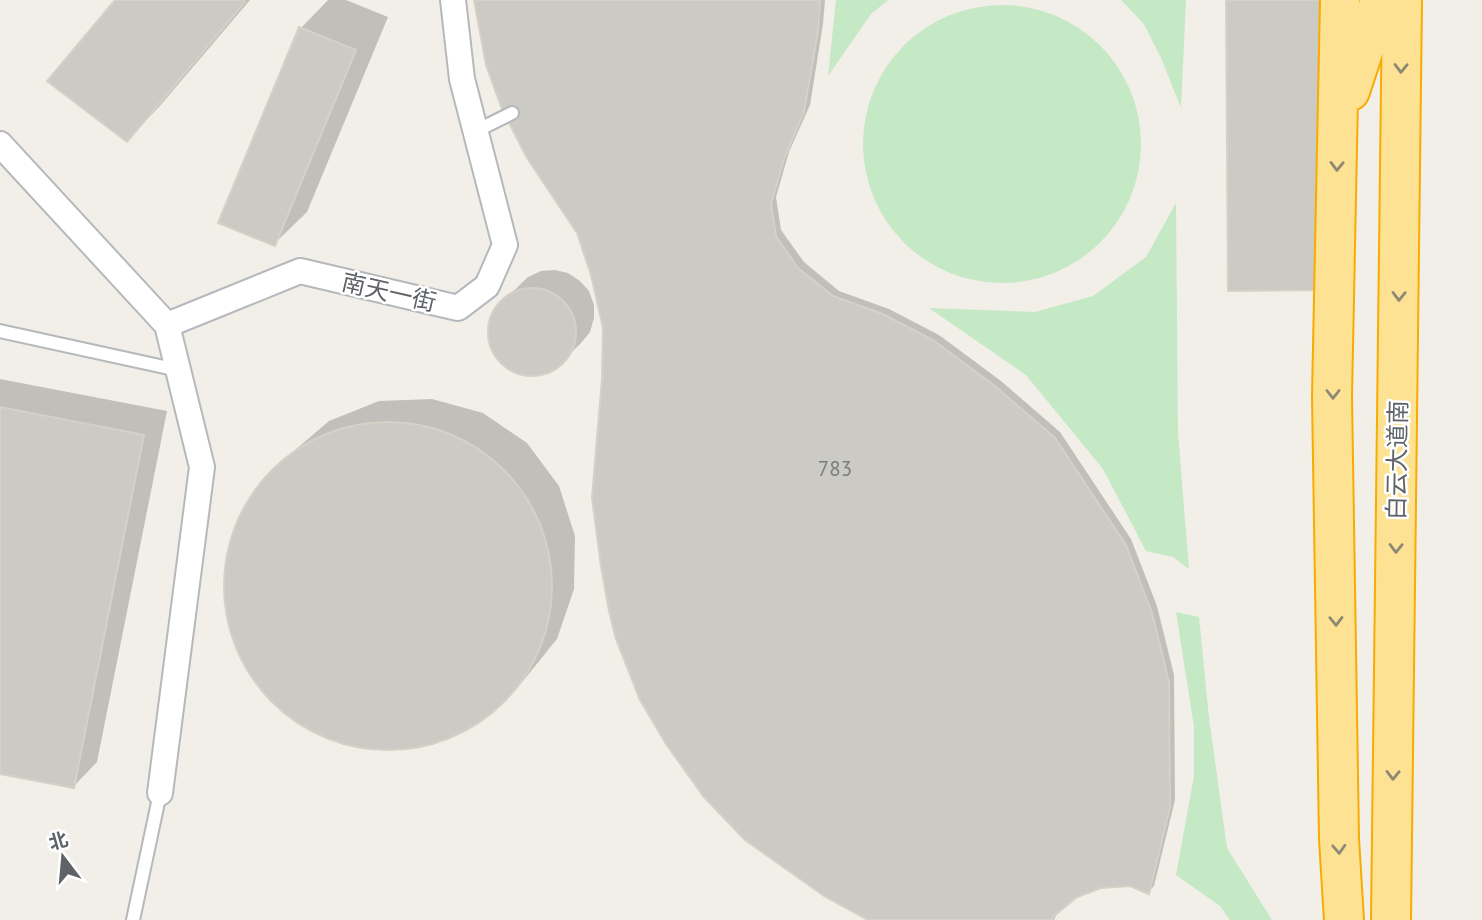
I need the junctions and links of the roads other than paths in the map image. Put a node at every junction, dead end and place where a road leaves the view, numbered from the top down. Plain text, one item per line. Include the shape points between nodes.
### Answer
1 (453, 0) edge
2 (1340, 0) edge
3 (1380, 0) edge
4 (1402, 0) edge
5 (512, 113) dead end
6 (1338, 129) junction
7 (475, 131) junction
8 (0, 144) edge
9 (167, 325) junction
10 (0, 331) edge
11 (178, 370) junction
12 (160, 793) joint
13 (133, 920) edge
14 (1344, 920) edge
15 (1391, 920) edge

1 - 7 street, 南天一街
2 - 6 highway
3 - 6 highway
4 -> 15 highway, 白云大道南
5 - 7 lane
6 -> 14 highway via 1332,396
7 - 9 street, 南天一街 via 505,246 487,286 458,308 300,271
8 - 9 street
9 - 11 street
10 - 11 lane
11 - 12 street via 202,467
12 - 13 lane

